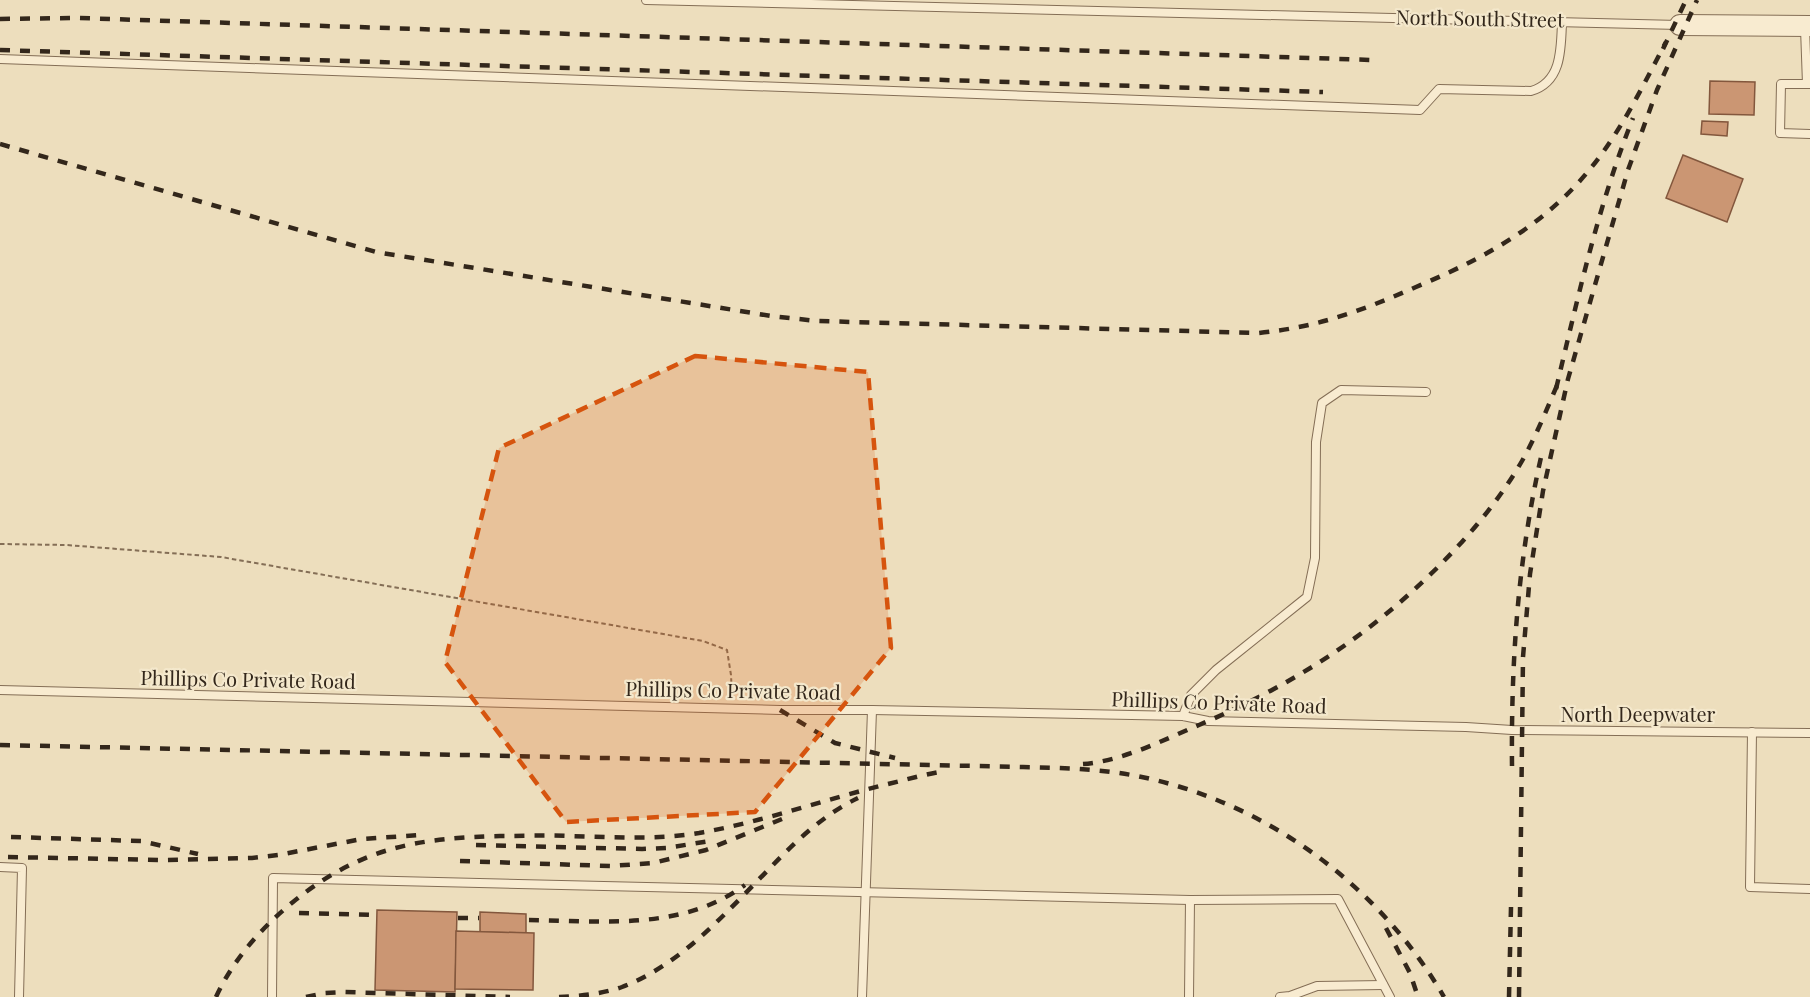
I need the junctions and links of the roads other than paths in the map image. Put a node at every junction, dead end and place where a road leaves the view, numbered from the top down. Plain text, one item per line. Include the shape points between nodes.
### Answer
1 (646, 0) edge
2 (796, 2) edge
3 (1562, 21) junction
4 (1680, 25) joint
5 (1808, 26) edge
6 (0, 59) edge
7 (1808, 84) edge
8 (1810, 134) edge
9 (1426, 392) dead end
10 (0, 690) edge
11 (872, 710) junction
12 (1183, 716) junction
13 (1466, 727) joint
14 (1752, 732) junction
15 (1810, 733) edge
16 (0, 867) edge
17 (1810, 889) edge
18 (865, 892) junction
19 (1190, 900) junction
20 (1383, 985) junction
21 (19, 997) edge
22 (272, 997) edge
23 (862, 997) edge
24 (1189, 997) edge
25 (1280, 997) edge
26 (1390, 997) edge

1 - 2 lane, North South Street
2 - 3 lane, North South Street
3 - 4 lane, North South Street
3 - 6 lane via 1556,69 1550,81 1540,88 1531,92 1439,89 1420,110
4 - 5 street, North South Street
5 - 7 lane
7 - 8 lane via 1781,84 1780,134
9 - 12 lane via 1341,390 1322,403 1316,442 1315,558 1307,597 1216,670 1191,695
10 - 11 lane, Phillips Co Private Road
11 - 12 lane, Phillips Co Private Road
11 - 18 lane
12 - 13 lane, Phillips Co Private Road via 1208,721
13 - 14 lane, North Deepwater
14 - 15 lane, North Deepwater
14 - 17 lane via 1750,887
16 - 21 lane via 22,868
18 - 19 lane
18 - 22 lane via 273,878
18 - 23 lane
19 - 20 lane via 1338,899
19 - 24 lane
20 - 25 lane via 1317,986
20 - 26 lane

